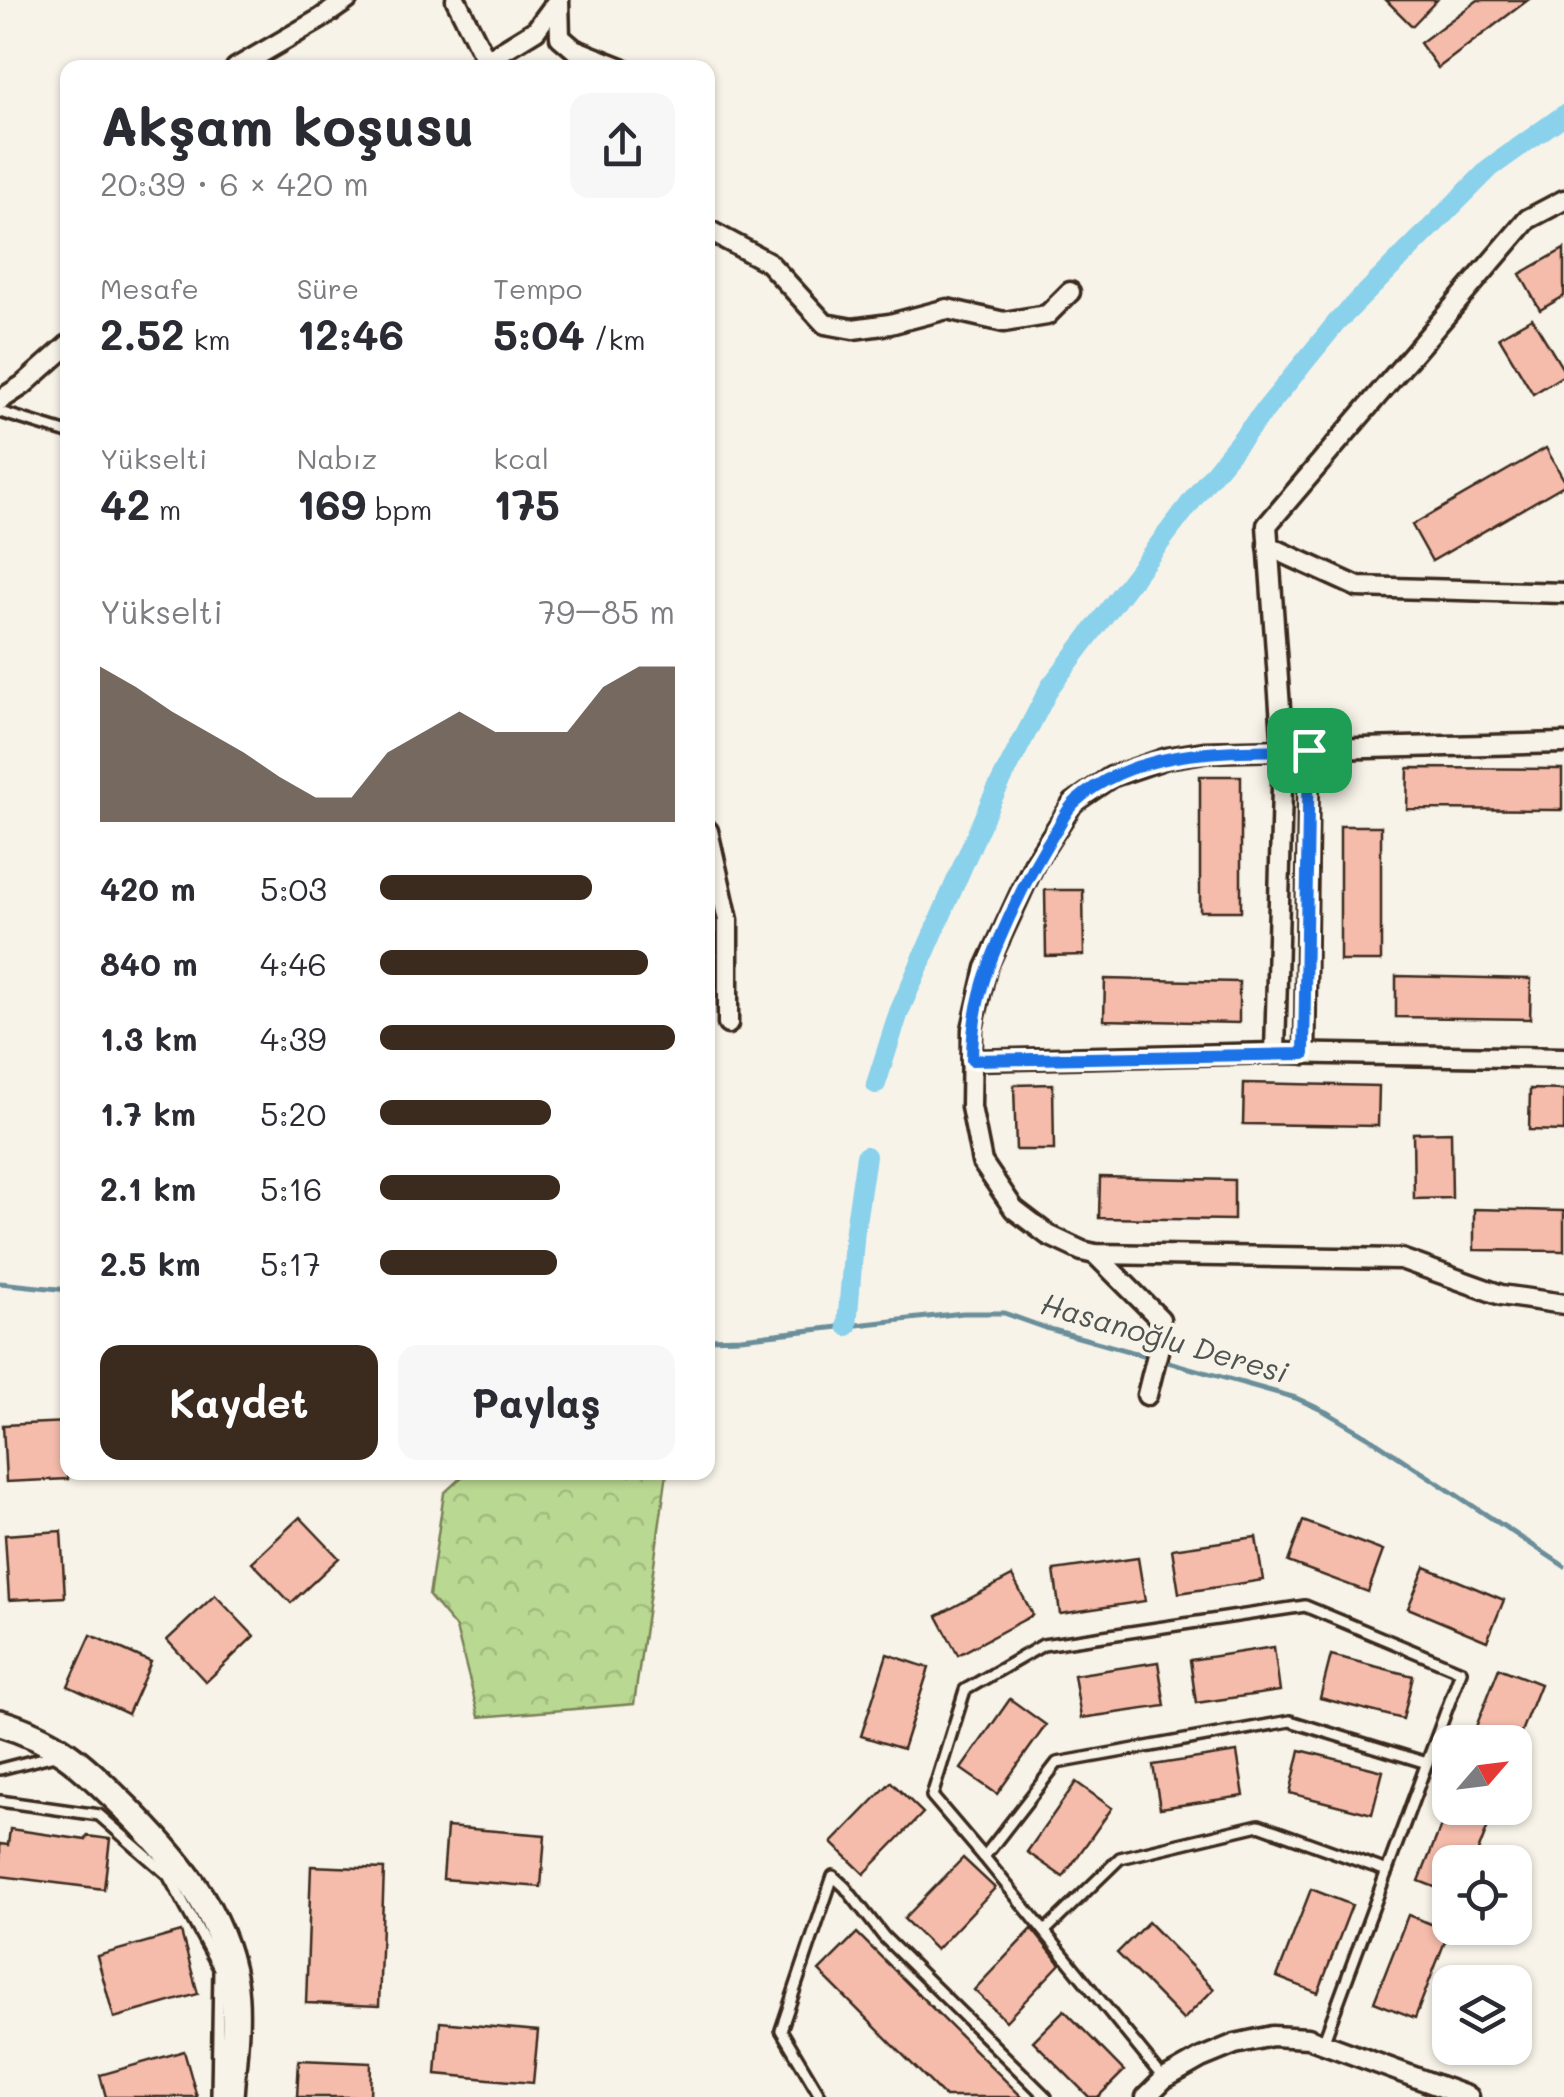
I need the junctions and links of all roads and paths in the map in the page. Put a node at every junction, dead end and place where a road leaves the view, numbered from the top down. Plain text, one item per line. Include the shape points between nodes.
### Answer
1 (348, 0) edge
2 (456, 0) edge
3 (558, 0) edge
4 (250, 60) edge
5 (478, 60) edge
6 (487, 60) edge
7 (602, 60) edge
8 (1564, 200) edge
9 (715, 234) edge
10 (1070, 292) dead end
11 (60, 353) edge
12 (0, 400) edge
13 (0, 412) edge
14 (60, 431) edge
15 (1268, 546) junction
16 (1564, 593) edge
17 (1564, 744) edge
18 (1283, 750) junction
19 (1309, 750) junction
20 (715, 862) edge
21 (728, 1024) dead end
22 (1275, 1053) junction
23 (1304, 1054) junction
24 (1564, 1058) edge
25 (972, 1060) junction
26 (1095, 1254) junction
27 (1564, 1304) edge
28 (1147, 1395) dead end
29 (0, 1722) edge
30 (66, 1752) junction
31 (1427, 1763) junction
32 (0, 1769) edge
33 (0, 1801) edge
34 (984, 1856) junction
35 (1387, 1871) junction
36 (1045, 1932) junction
37 (1323, 2044) junction
38 (1164, 2079) junction
39 (218, 2097) edge
40 (230, 2097) edge
41 (821, 2097) edge
42 (1046, 2097) edge
43 (1146, 2097) edge
44 (1469, 2097) edge

1 - 4 street
2 - 5 street
3 - 6 street via 536,30
3 - 7 street via 560,37
8 - 15 street via 1515,234 1267,525
9 - 10 street via 768,262 825,324 853,329 947,308 1004,322 1047,315
11 - 12 street
13 - 14 lane
15 - 16 street via 1358,587
15 - 18 street
17 - 19 street
18 - 19 street
18 - 22 street
18 - 25 street via 1167,758 1111,777 1073,803 1035,862 986,968
19 - 23 street
20 - 21 street via 728,920
22 - 23 street
22 - 25 street
23 - 24 street
25 - 26 street via 971,1107 982,1162 1014,1209 1048,1235
26 - 27 street via 1401,1259 1502,1296
26 - 28 street via 1160,1319
29 - 30 street
30 - 32 lane
30 - 40 street via 186,1872 219,1930 235,1996
31 - 34 lane via 1290,1721 1057,1763
31 - 34 lane via 1461,1671 1305,1606 1043,1645 965,1690 932,1796
31 - 35 lane
33 - 39 lane via 100,1816 168,1875 219,1968
34 - 36 lane
35 - 36 lane via 1259,1825 1120,1858
35 - 37 lane
36 - 38 lane
37 - 38 street via 1272,2036 1235,2044
37 - 44 street
38 - 43 street
41 - 42 lane via 781,2030 833,1876 884,1937

